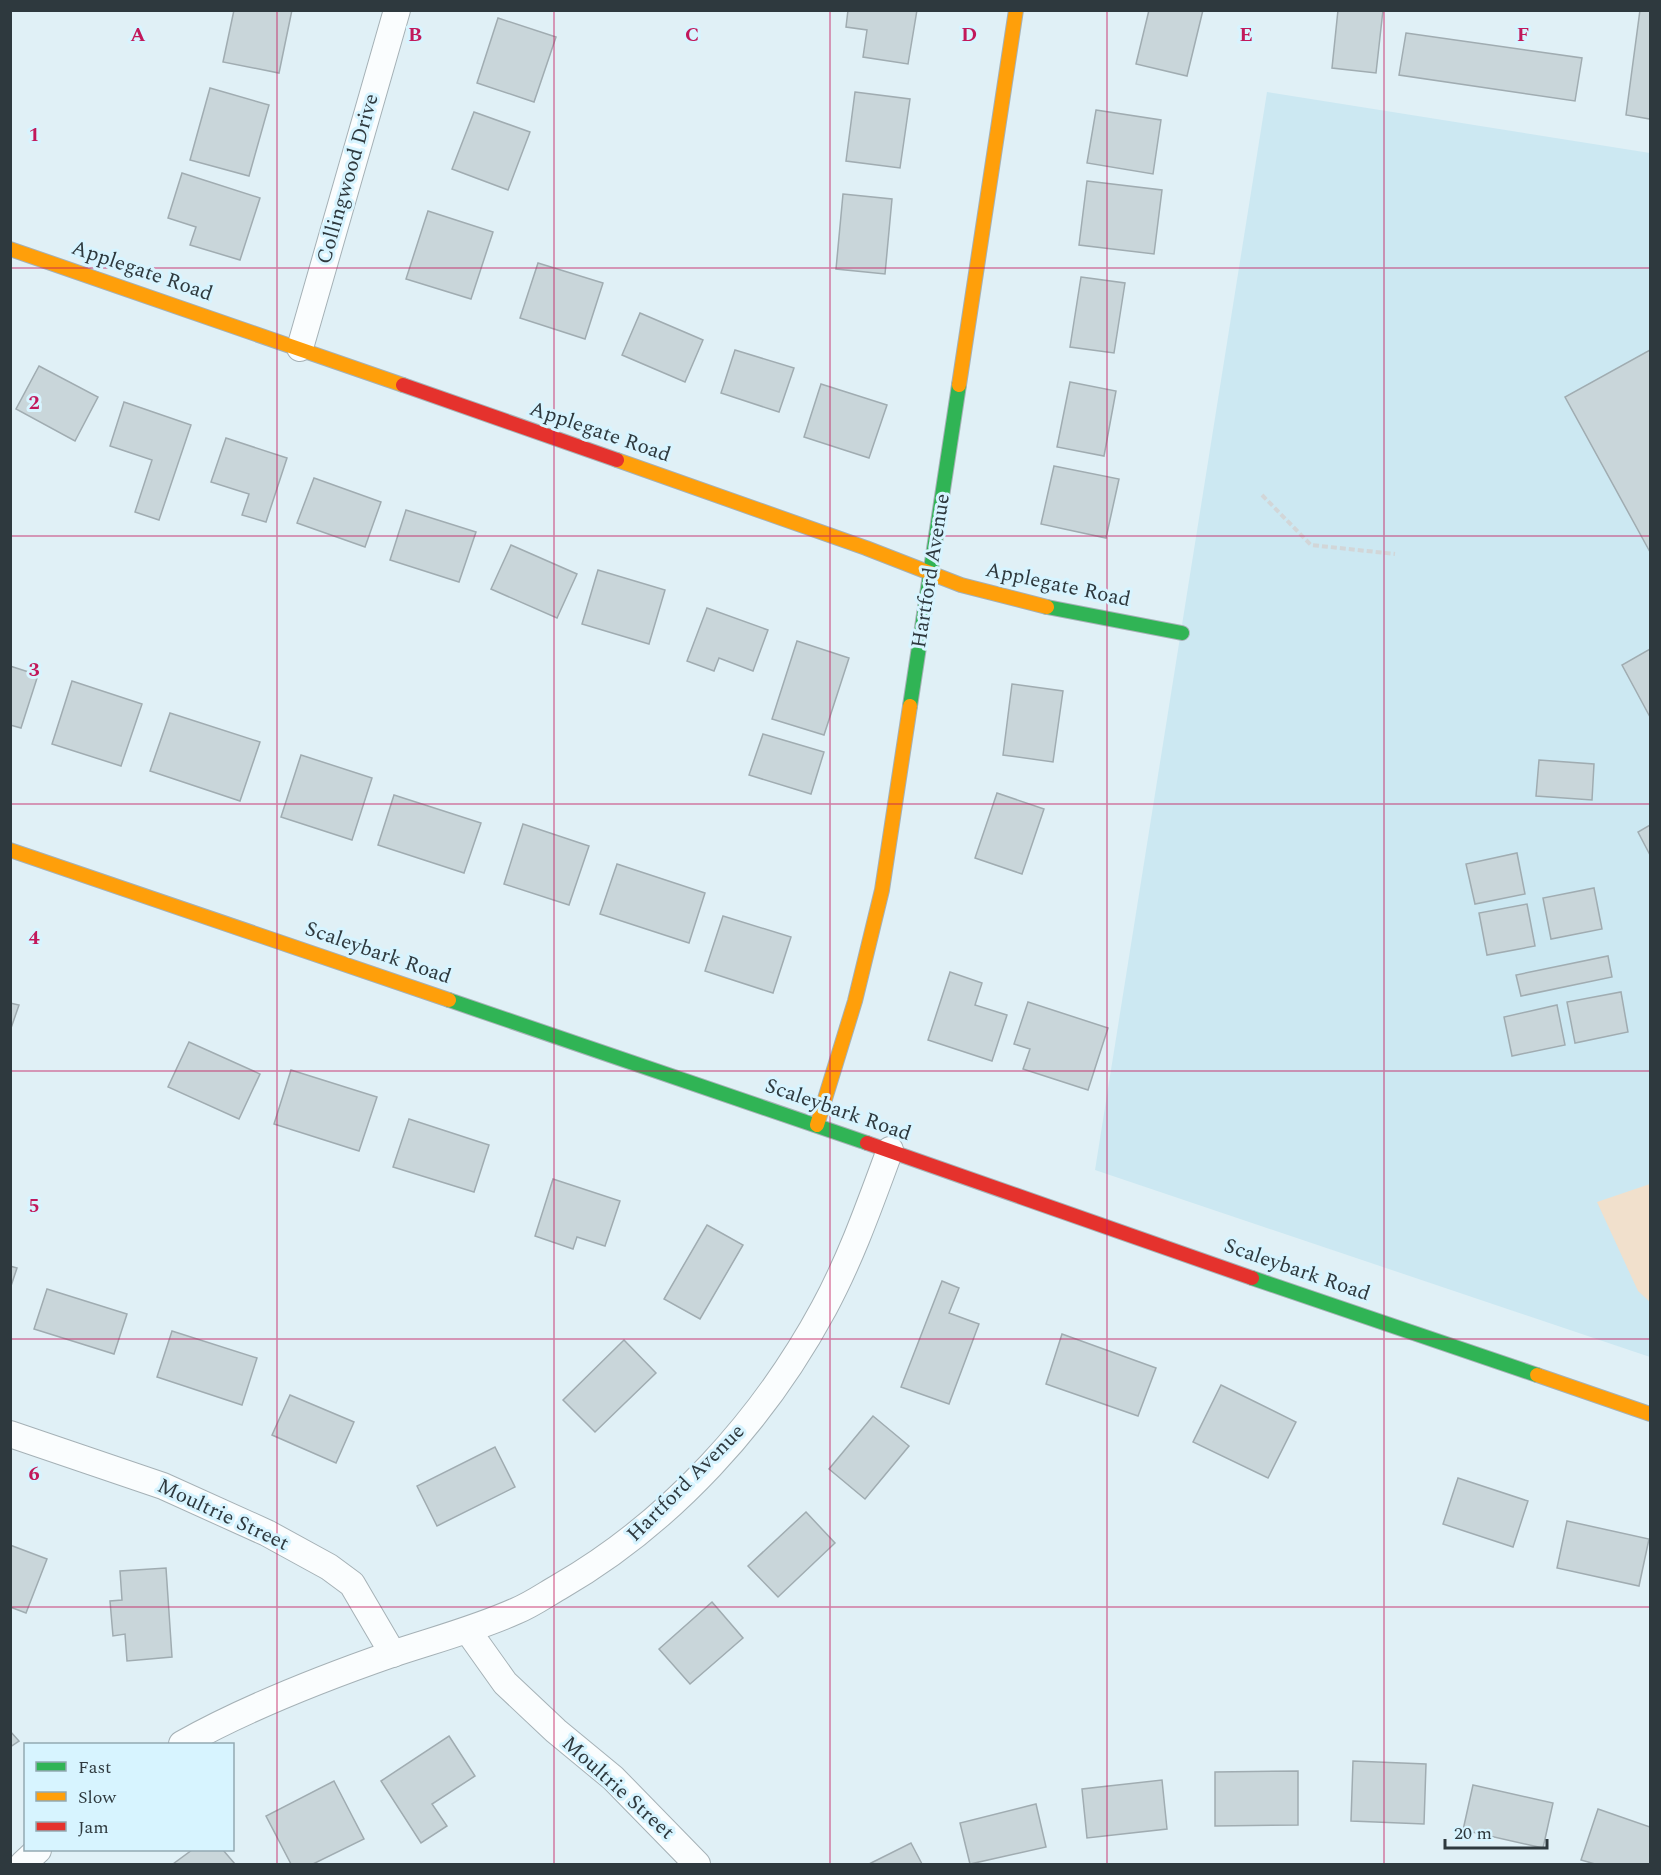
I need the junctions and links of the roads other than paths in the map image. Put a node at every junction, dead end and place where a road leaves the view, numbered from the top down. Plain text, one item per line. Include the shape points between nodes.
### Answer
1 (397, 10) edge
2 (1016, 10) edge
3 (10, 249) edge
4 (300, 348) junction
5 (931, 573) junction
6 (1182, 633) dead end
7 (10, 850) edge
8 (817, 1125) junction
9 (890, 1150) junction
10 (1650, 1414) edge
11 (10, 1434) edge
12 (468, 1631) junction
13 (393, 1654) junction
14 (184, 1743) edge
15 (37, 1851) edge
16 (23, 1864) edge
17 (697, 1864) edge

1 - 4 street, Collingwood Drive
2 - 5 street, Hartford Avenue
3 - 4 street, Applegate Road
4 - 5 street, Applegate Road
5 - 6 street, Applegate Road via 1023,602
5 - 8 street, Hartford Avenue via 882,890 855,1001
7 - 8 street, Scaleybark Road
8 - 9 street, Scaleybark Road
9 - 10 street, Scaleybark Road via 1016,1197
9 - 12 street, Hartford Avenue via 850,1256 824,1309 748,1422 637,1535 591,1568 519,1610
11 - 13 street, Moultrie Street via 162,1486 267,1533 329,1567 352,1584
12 - 13 street, Hartford Avenue
12 - 17 street, Moultrie Street via 505,1683 614,1778
13 - 14 street, Hartford Avenue via 293,1690
15 - 16 street

